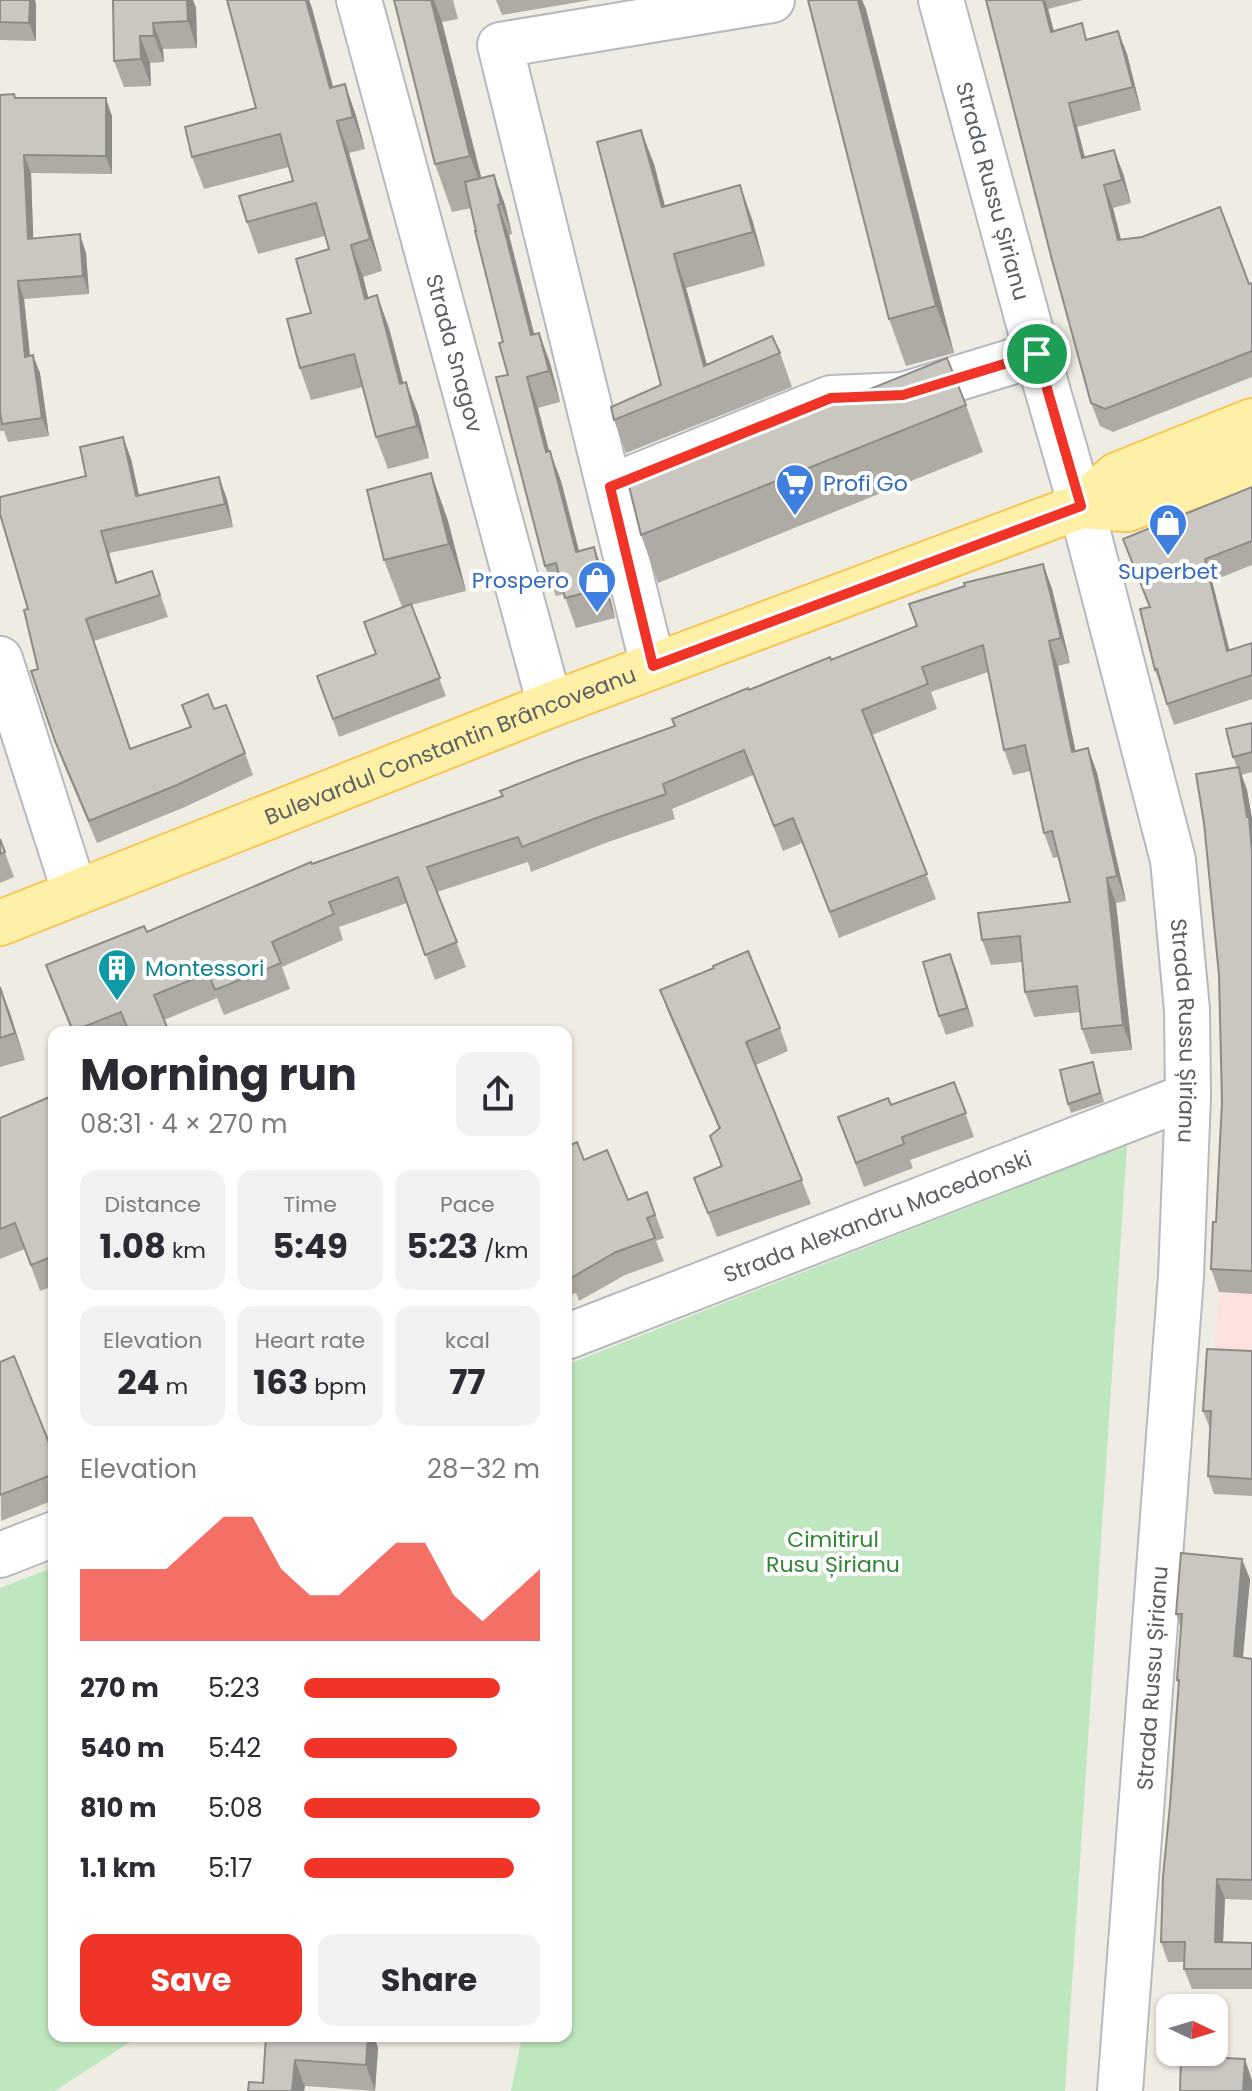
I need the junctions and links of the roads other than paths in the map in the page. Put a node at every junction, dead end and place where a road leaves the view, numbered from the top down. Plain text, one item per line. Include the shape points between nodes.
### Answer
1 (359, 0) edge
2 (772, 0) edge
3 (941, 0) edge
4 (1037, 354) junction
5 (1252, 421) edge
6 (1252, 465) edge
7 (610, 487) junction
8 (1081, 506) junction
9 (0, 659) edge
10 (653, 666) junction
11 (550, 705) junction
12 (75, 893) junction
13 (0, 923) edge
14 (1188, 1096) junction
15 (572, 1335) edge
16 (48, 1536) edge
17 (0, 1555) edge
18 (1120, 2091) edge

1 - 11 street, Strada Snagov
2 - 7 street via 500,45
3 - 4 street, Strada Russu Șirianu
4 - 7 street via 903,395 831,398
4 - 8 street, Strada Russu Șirianu
5 - 8 main road, Bulevardul Constantin Brâncoveanu via 1117,475
6 - 8 main road, Bulevardul Constantin Brâncoveanu via 1127,509
7 - 10 street
8 - 10 main road, Bulevardul Constantin Brâncoveanu
8 - 14 street, Strada Russu Șirianu via 1173,860 1187,1010
9 - 12 street
10 - 11 main road, Bulevardul Constantin Brâncoveanu
11 - 12 main road, Bulevardul Constantin Brâncoveanu
12 - 13 main road, Bulevardul Constantin Brâncoveanu
14 - 15 street, Strada Alexandru Macedonski
14 - 18 street, Strada Russu Șirianu via 1180,1288
16 - 17 street

